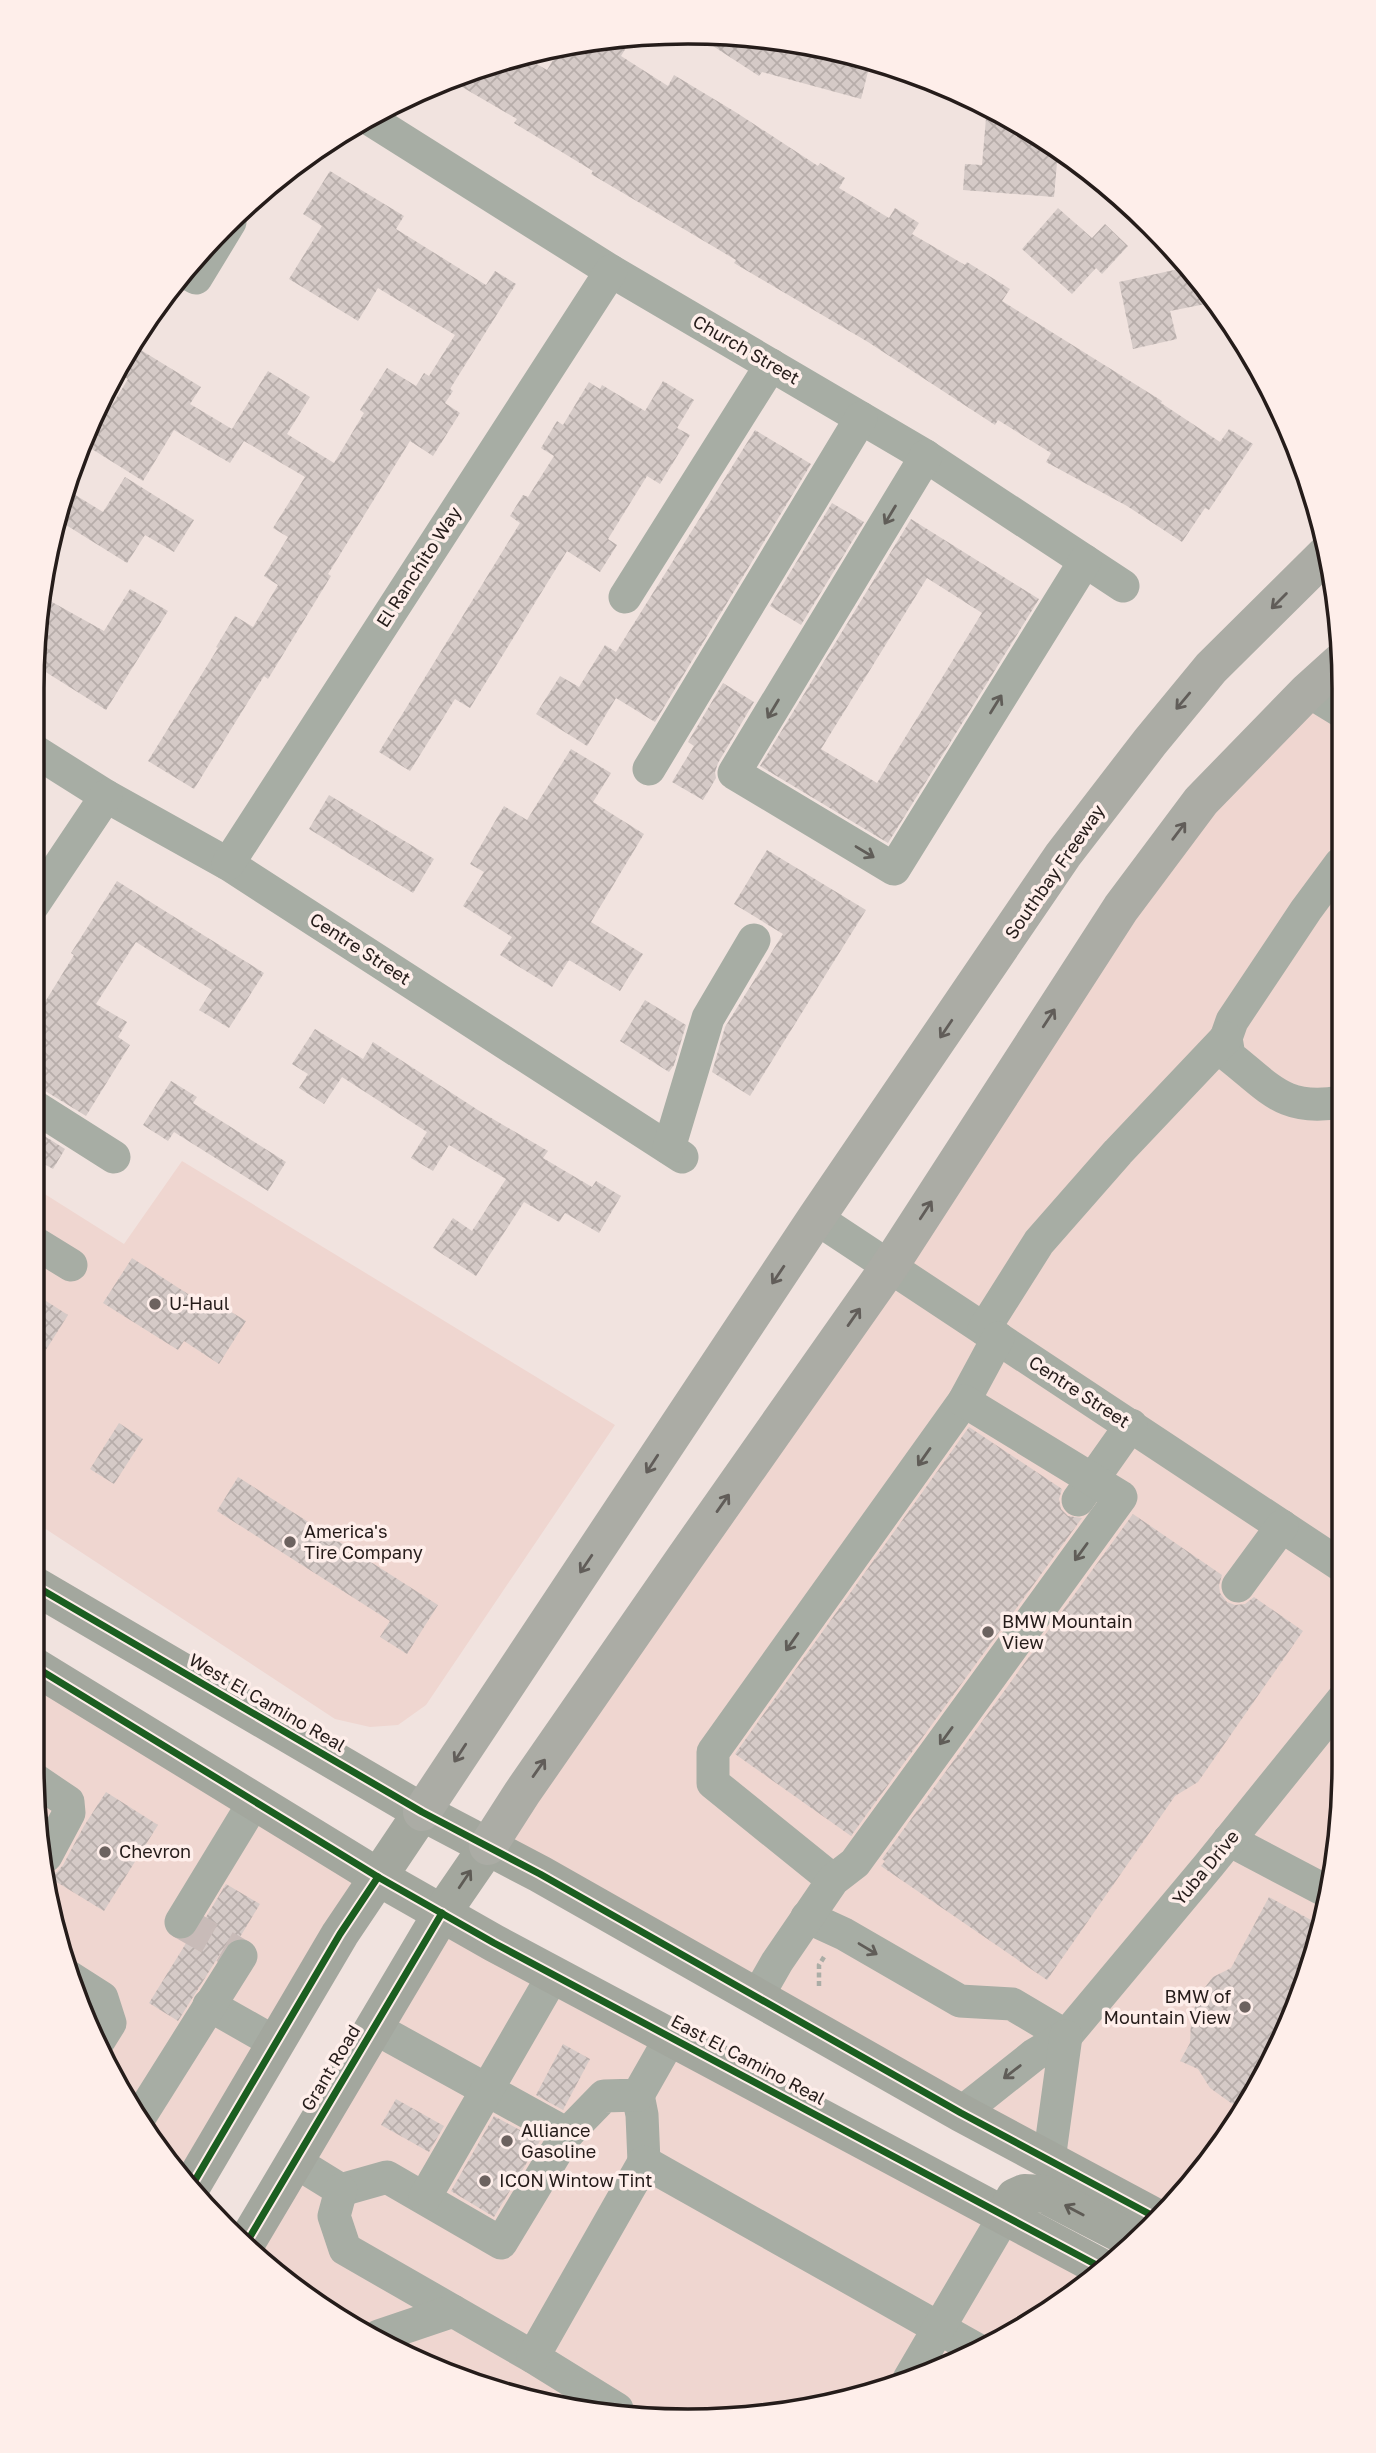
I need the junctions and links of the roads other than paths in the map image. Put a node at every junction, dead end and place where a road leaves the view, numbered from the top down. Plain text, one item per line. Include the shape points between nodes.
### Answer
1 (377, 124) edge
2 (611, 271) junction
3 (771, 365) junction
4 (861, 418) junction
5 (926, 456) junction
6 (1320, 560) edge
7 (1085, 561) junction
8 (1123, 586) dead end
9 (625, 597) dead end
10 (1332, 681) edge
11 (1324, 700) edge
12 (44, 757) edge
13 (649, 769) dead end
14 (106, 796) junction
15 (228, 864) junction
16 (1332, 875) edge
17 (44, 889) edge
18 (754, 940) dead end
19 (1226, 1038) junction
20 (1332, 1103) edge
21 (44, 1113) edge
22 (114, 1157) dead end
23 (816, 1218) junction
24 (44, 1248) edge
25 (71, 1265) dead end
26 (889, 1267) junction
27 (991, 1334) junction
28 (964, 1401) junction
29 (1131, 1426) junction
30 (1085, 1490) junction
31 (1282, 1526) junction
32 (1332, 1559) edge
33 (1238, 1586) dead end
34 (44, 1591) edge
35 (44, 1672) edge
36 (1332, 1713) edge
37 (45, 1786) edge
38 (254, 1802) junction
39 (422, 1812) junction
40 (1229, 1840) junction
41 (488, 1846) junction
42 (49, 1851) edge
43 (844, 1871) junction
44 (378, 1877) junction
45 (1320, 1888) edge
46 (442, 1913) junction
47 (807, 1917) junction
48 (181, 1922) dead end
49 (241, 1956) dead end
50 (554, 1974) junction
51 (83, 1986) edge
52 (757, 1997) junction
53 (209, 2005) junction
54 (373, 2027) junction
55 (103, 2034) edge
56 (1066, 2036) junction
57 (671, 2037) junction
58 (276, 2043) junction
59 (489, 2090) junction
60 (638, 2095) junction
61 (144, 2110) edge
62 (961, 2113) junction
63 (567, 2134) junction
64 (1049, 2160) junction
65 (294, 2161) junction
66 (644, 2162) junction
67 (195, 2180) edge
68 (341, 2189) junction
69 (425, 2197) junction
70 (1150, 2214) edge
71 (1004, 2216) junction
72 (250, 2237) edge
73 (1127, 2237) edge
74 (1095, 2264) edge
75 (453, 2311) junction
76 (939, 2328) junction
77 (386, 2334) edge
78 (969, 2345) edge
79 (533, 2357) junction
80 (916, 2367) edge
81 (610, 2405) edge

1 - 2 street, Church Street
2 - 3 street, Church Street
2 - 15 street, El Ranchito Way
3 - 4 street, Church Street
3 - 9 street
4 - 5 street, Church Street
4 - 13 street
5 - 7 street, Church Street
5 -> 7 street via 734,773 894,869
6 -> 23 highway, Southbay Freeway via 1211,668 1150,741 1063,855
7 - 8 street, Church Street
10 - 11 highway
26 -> 11 highway via 1121,908 1201,801
12 - 14 street, Centre Street
14 - 15 street, Centre Street
14 - 17 street
15 - 18 street, Centre Street via 675,1153 708,1018
16 - 19 street via 1232,1021
19 - 20 street via 1229,1056 1282,1097 1311,1106
19 - 27 street via 1039,1242
21 - 22 street
23 - 26 street, Centre Street
23 -> 39 highway, Southbay Freeway
24 - 25 street
26 - 27 street, Centre Street
41 -> 26 highway
27 - 28 street
27 - 29 street, Centre Street
28 - 30 street
28 -> 43 street via 713,1752 713,1783
29 - 30 street
29 - 31 street, Centre Street
30 -> 43 street via 1121,1497
31 - 32 street, Centre Street
31 - 33 street
34 - 39 main road, West El Camino Real
35 - 38 main road
36 - 40 street, Yuba Drive
37 - 42 street via 68,1802 69,1813
38 - 44 main road
38 - 48 street
39 - 41 main road, West El Camino Real
39 - 44 main road
40 - 45 street
40 - 56 street, Yuba Drive
46 -> 41 main road, Grant Road
41 - 52 main road
43 - 47 street
44 - 46 main road, East El Camino Real
44 - 58 main road
46 - 50 main road, East El Camino Real
46 - 54 main road, Grant Road
47 - 52 street
47 -> 56 street via 960,2001 1012,2004
49 - 53 street
50 - 57 main road, East El Camino Real
50 - 59 street
51 - 55 street via 103,1998 110,2023
52 - 62 main road
53 - 58 street
53 - 61 street
54 - 59 street
54 - 65 main road, Grant Road
56 -> 62 street, Yuba Drive via 1034,2055
56 - 64 street
57 - 60 street
57 - 71 main road, East El Camino Real
58 - 67 main road
59 - 63 street
59 - 69 street
60 - 63 street via 604,2096
60 - 66 street
62 - 64 main road
63 - 69 street via 501,2243
64 - 70 main road
65 - 68 street
65 - 72 main road, Grant Road
66 - 76 street
66 - 79 street
68 - 69 street via 387,2176
68 - 75 street via 334,2216 345,2249
73 -> 71 main road via 1044,2194 1015,2197
71 - 74 main road, East El Camino Real
71 - 76 street
75 - 77 street
75 - 79 street
76 - 78 street
76 - 80 street
79 - 81 street

